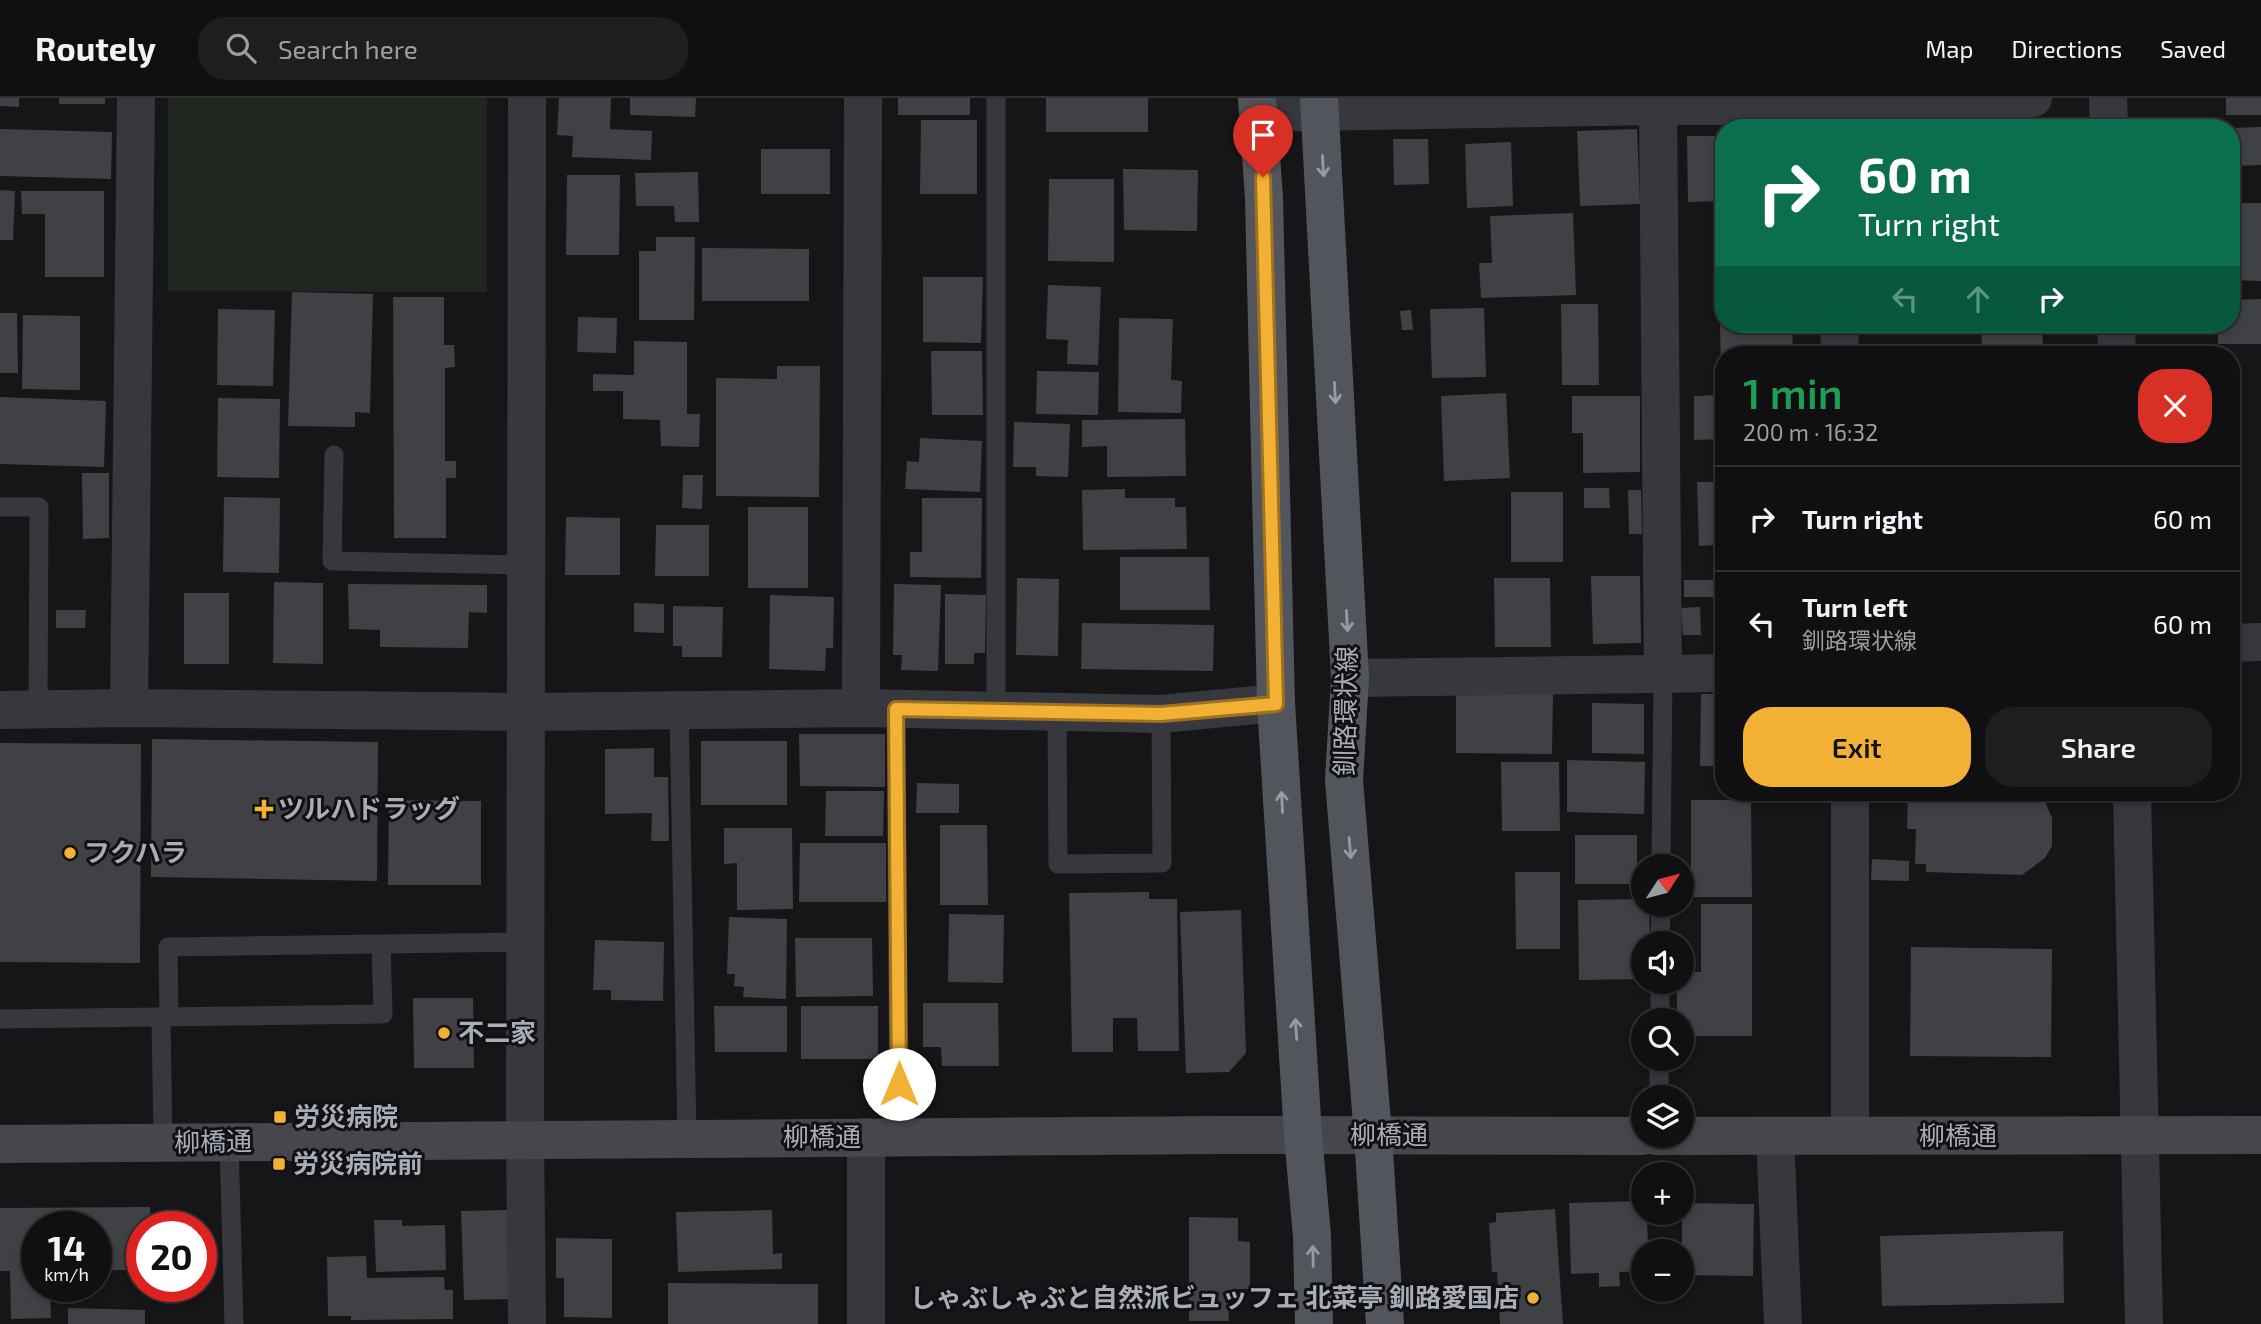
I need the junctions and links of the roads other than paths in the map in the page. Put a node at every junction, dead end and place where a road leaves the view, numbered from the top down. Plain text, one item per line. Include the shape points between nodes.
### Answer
1 (136, 98) edge
2 (527, 98) edge
3 (863, 98) edge
4 (996, 98) edge
5 (2033, 98) edge
6 (2108, 98) edge
7 (1754, 102) edge
8 (1258, 105) edge
9 (1320, 105) edge
10 (1658, 106) junction
11 (1832, 117) edge
12 (2109, 119) edge
13 (334, 455) dead end
14 (0, 507) edge
15 (526, 565) junction
16 (2261, 642) edge
17 (2240, 643) edge
18 (1715, 673) edge
19 (1663, 674) junction
20 (1350, 678) junction
21 (1276, 704) junction
22 (130, 708) junction
23 (879, 708) junction
24 (38, 709) junction
25 (0, 710) edge
26 (679, 710) junction
27 (996, 710) junction
28 (527, 712) junction
29 (1057, 712) junction
30 (1161, 714) junction
31 (1850, 801) edge
32 (2132, 801) edge
33 (1661, 854) edge
34 (525, 942) junction
35 (381, 944) junction
36 (165, 1017) junction
37 (0, 1019) edge
38 (1303, 1135) junction
39 (1373, 1135) junction
40 (2261, 1135) edge
41 (1631, 1136) edge
42 (1694, 1136) edge
43 (1775, 1136) junction
44 (1850, 1136) junction
45 (882, 1137) junction
46 (2139, 1137) junction
47 (524, 1138) junction
48 (687, 1138) junction
49 (163, 1142) junction
50 (229, 1142) junction
51 (0, 1144) edge
52 (234, 1324) edge
53 (527, 1324) edge
54 (866, 1324) edge
55 (1314, 1324) edge
56 (1385, 1324) edge
57 (1783, 1324) edge
58 (2144, 1324) edge

1 - 22 street
2 - 15 street
3 - 23 street
4 - 27 lane
5 - 11 street
6 - 12 street
7 - 10 street
7 - 11 street
8 - 9 street
8 - 21 main road
9 - 10 street
9 -> 20 main road, 釧路環状線
10 - 19 street
13 - 15 lane via 332,561
14 - 24 lane via 39,507
15 - 28 street
16 - 17 street
18 - 19 street
19 - 20 street
19 - 33 lane
20 -> 39 main road, 釧路環状線 via 1344,780
21 - 30 street
38 -> 21 main road
22 - 24 street
22 - 28 street
23 - 26 street
23 - 27 street
23 - 45 lane
24 - 25 street
26 - 28 street
26 - 48 lane
27 - 29 street
28 - 34 street
29 - 30 street
29 - 30 lane via 1058,864 1162,863
31 - 44 street
32 - 46 street
34 - 35 lane
34 - 47 street
35 - 36 lane via 168,947
35 - 36 lane via 383,1014
36 - 37 lane
36 - 49 lane
38 - 39 street, 柳橋通
38 - 45 street, 柳橋通
55 -> 38 main road
39 - 41 street, 柳橋通
39 - 56 main road, 釧路環状線
40 - 46 street, 柳橋通
42 - 43 street, 柳橋通
43 - 44 street, 柳橋通
43 - 57 street
44 - 46 street, 柳橋通
45 - 48 street, 柳橋通
45 - 54 street
46 - 58 street
47 - 48 street, 柳橋通
47 - 50 street, 柳橋通
47 - 53 street
49 - 50 street, 柳橋通
49 - 51 street, 柳橋通
50 - 52 lane

